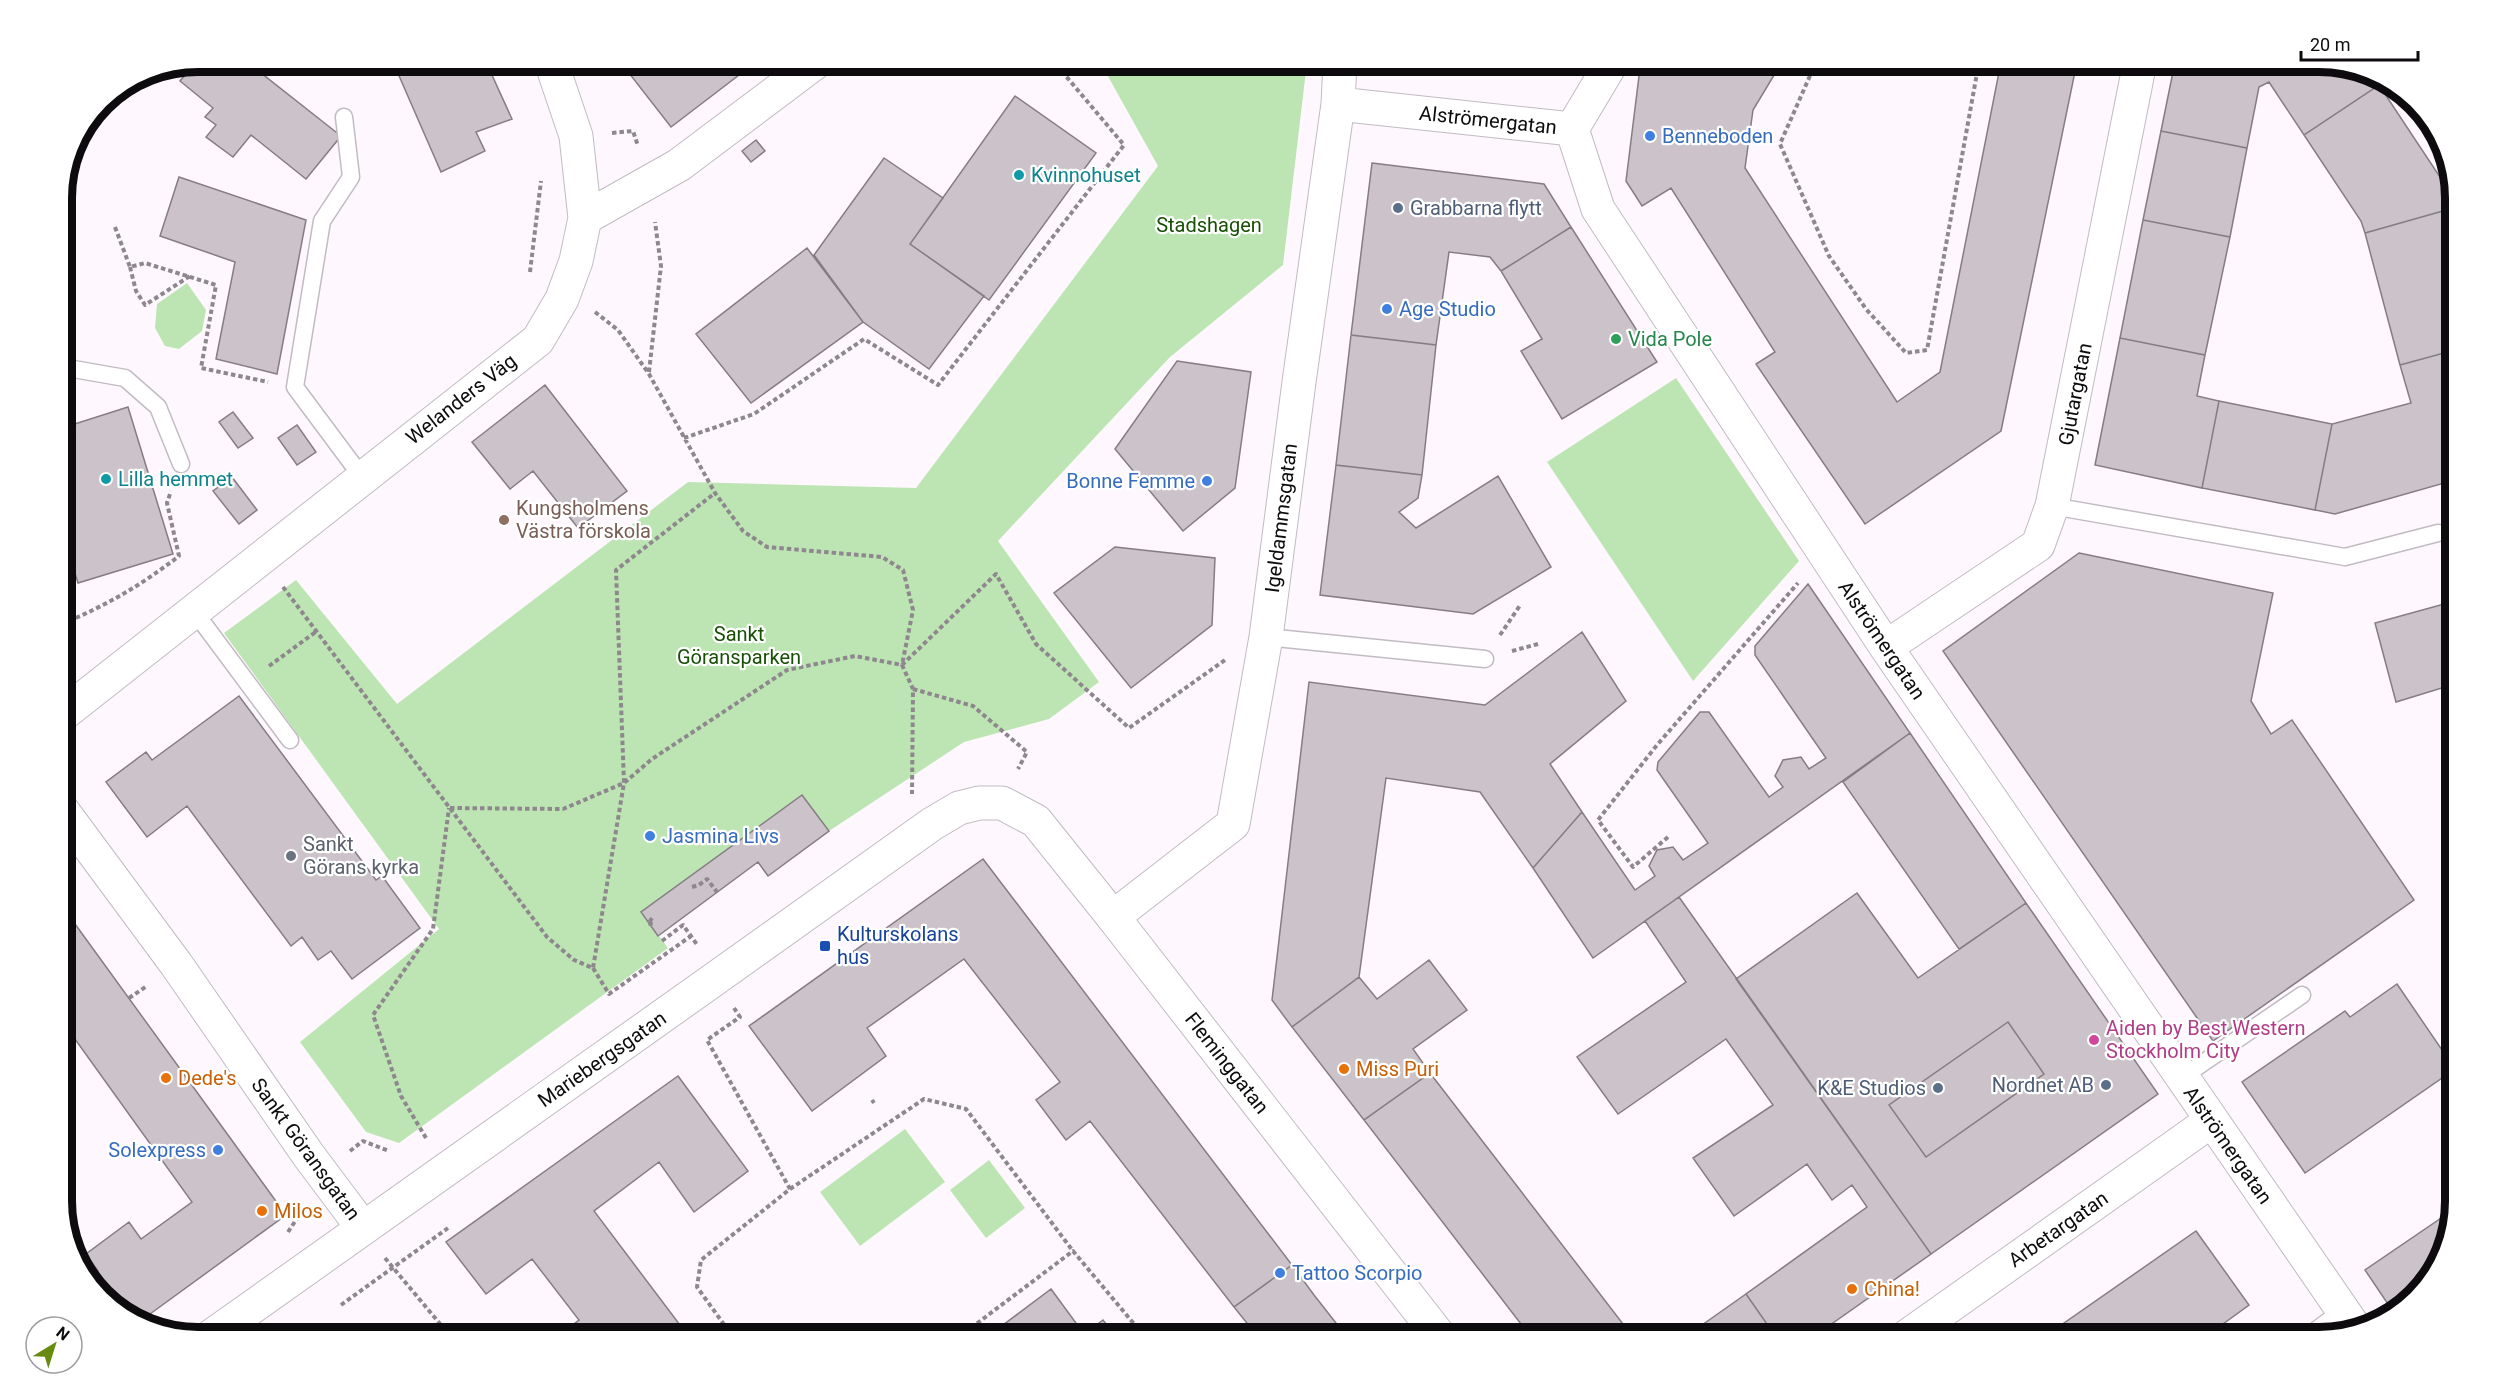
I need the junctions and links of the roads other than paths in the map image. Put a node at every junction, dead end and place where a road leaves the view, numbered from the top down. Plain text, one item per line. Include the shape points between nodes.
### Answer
1 (557, 72) edge
2 (803, 72) edge
3 (1340, 72) edge
4 (1606, 72) edge
5 (2138, 72) edge
6 (1338, 104) junction
7 (344, 117) dead end
8 (1572, 129) junction
9 (585, 218) junction
10 (72, 369) edge
11 (181, 464) road end
12 (362, 477) junction
13 (2052, 506) junction
14 (2439, 533) dead end
15 (194, 611) junction
16 (1266, 637) junction
17 (1886, 647) junction
18 (1485, 659) road end
19 (72, 707) edge
20 (290, 740) dead end
21 (1002, 803) joint
22 (72, 824) edge
23 (1113, 917) junction
24 (2302, 996) dead end
25 (2181, 1078) junction
26 (2211, 1121) junction
27 (363, 1228) junction
28 (2349, 1319) edge
29 (2333, 1326) edge
30 (225, 1327) edge
31 (1431, 1327) edge
32 (1921, 1327) edge

1 - 9 street, Welanders Väg via 576,136
2 - 9 street via 679,165
3 - 6 street, Igeldammsgatan
4 - 8 street
5 - 13 street, Gjutargatan
6 - 8 street, Alströmergatan
6 - 16 street, Igeldammsgatan
7 - 12 lane via 351,177 322,221 295,387
8 - 17 street, Alströmergatan via 1598,209
9 - 12 street, Welanders Väg via 576,261 562,299 538,340
10 - 11 lane via 125,378 158,407
12 - 15 street, Welanders Väg
13 - 14 lane via 2345,558
13 - 17 street, Gjutargatan via 2038,545
15 - 19 street, Welanders Väg
15 - 20 lane
16 - 18 lane
16 - 23 street, Igeldammsgatan via 1233,824
17 - 25 street, Alströmergatan
21 - 23 street, Fleminggatan via 1036,821
21 - 27 street, Mariebergsgatan via 960,808 932,824
22 - 27 street, Sankt Göransgatan
23 - 31 street, Fleminggatan
24 - 25 lane
25 - 26 street, Alströmergatan
26 - 28 street, Alströmergatan
26 - 32 street, Arbetargatan
27 - 30 street, Mariebergsgatan
28 - 29 lane

